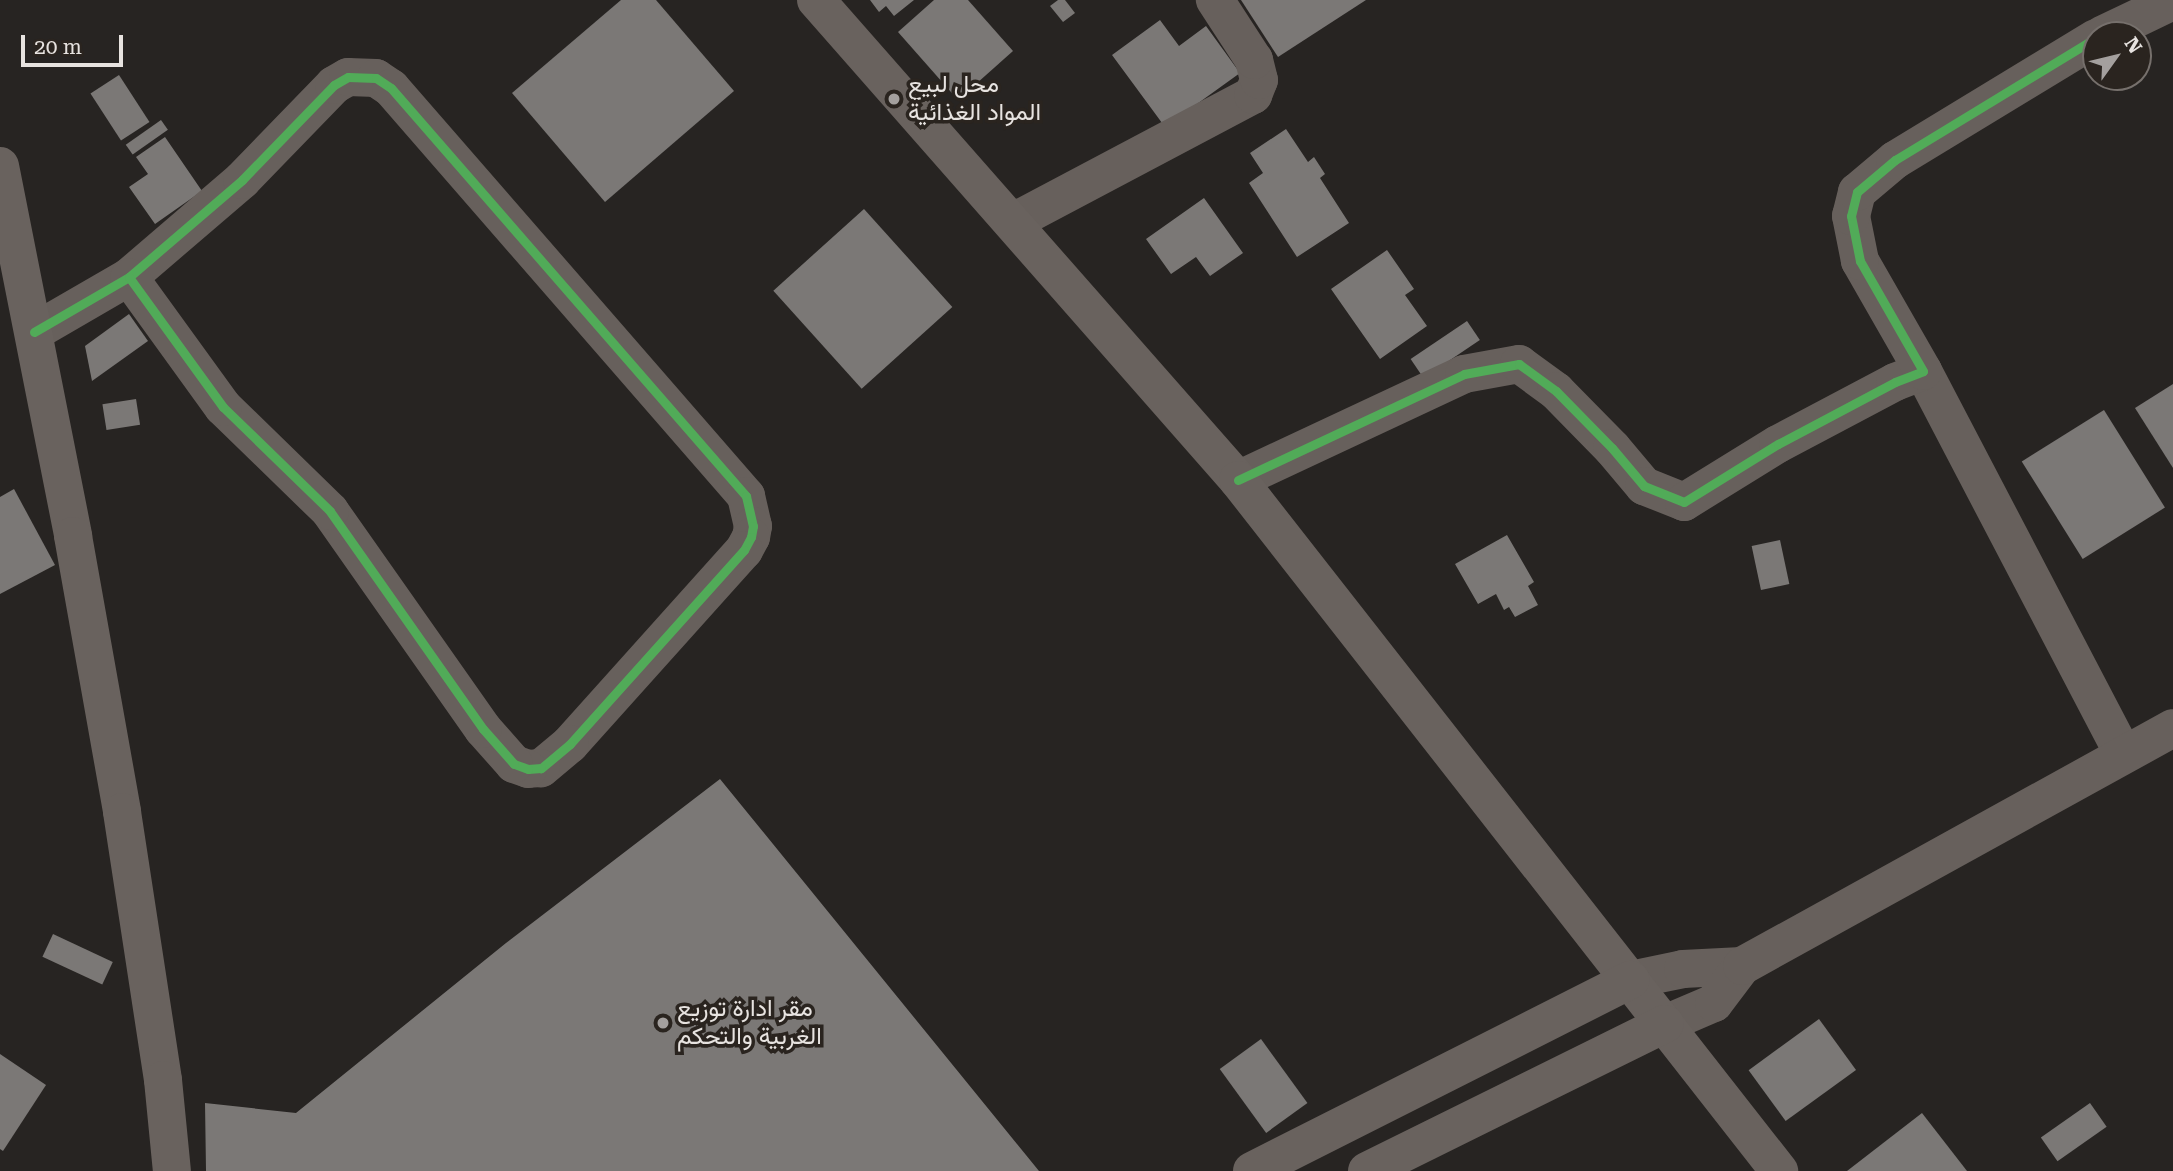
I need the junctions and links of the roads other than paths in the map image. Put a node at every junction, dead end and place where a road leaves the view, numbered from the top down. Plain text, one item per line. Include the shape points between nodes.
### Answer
1 (816, 0) edge
2 (1216, 0) edge
3 (2173, 1) edge
4 (2131, 21) edge
5 (2082, 46) edge
6 (0, 166) edge
7 (1013, 222) junction
8 (129, 277) junction
9 (34, 332) junction
10 (1923, 371) junction
11 (1238, 480) junction
12 (2173, 728) edge
13 (2124, 755) junction
14 (1742, 966) junction
15 (1630, 981) junction
16 (1665, 1024) junction
17 (172, 1171) edge
18 (1252, 1171) edge
19 (1367, 1171) edge
20 (1779, 1171) edge

1 - 7 main road
2 - 7 street via 1254,60 1259,80 1253,95
3 - 4 street
5 - 10 street via 1895,160 1857,192 1851,216 1860,261
6 - 9 main road
7 - 11 main road
8 - 8 street via 242,180 334,85 348,77 376,78 391,88 746,496 751,537 570,744 541,768 514,764 483,729 330,511 223,407
8 - 9 street
9 - 17 main road via 122,811 163,1080
10 - 11 street via 1778,444 1684,502 1644,486 1556,391 1519,364 1464,374
10 - 13 street
11 - 15 main road
12 - 13 street
13 - 14 street
14 - 15 street via 1683,969
14 - 16 street via 1714,1003
15 - 16 main road
15 - 18 main road
16 - 19 main road
16 - 20 main road

